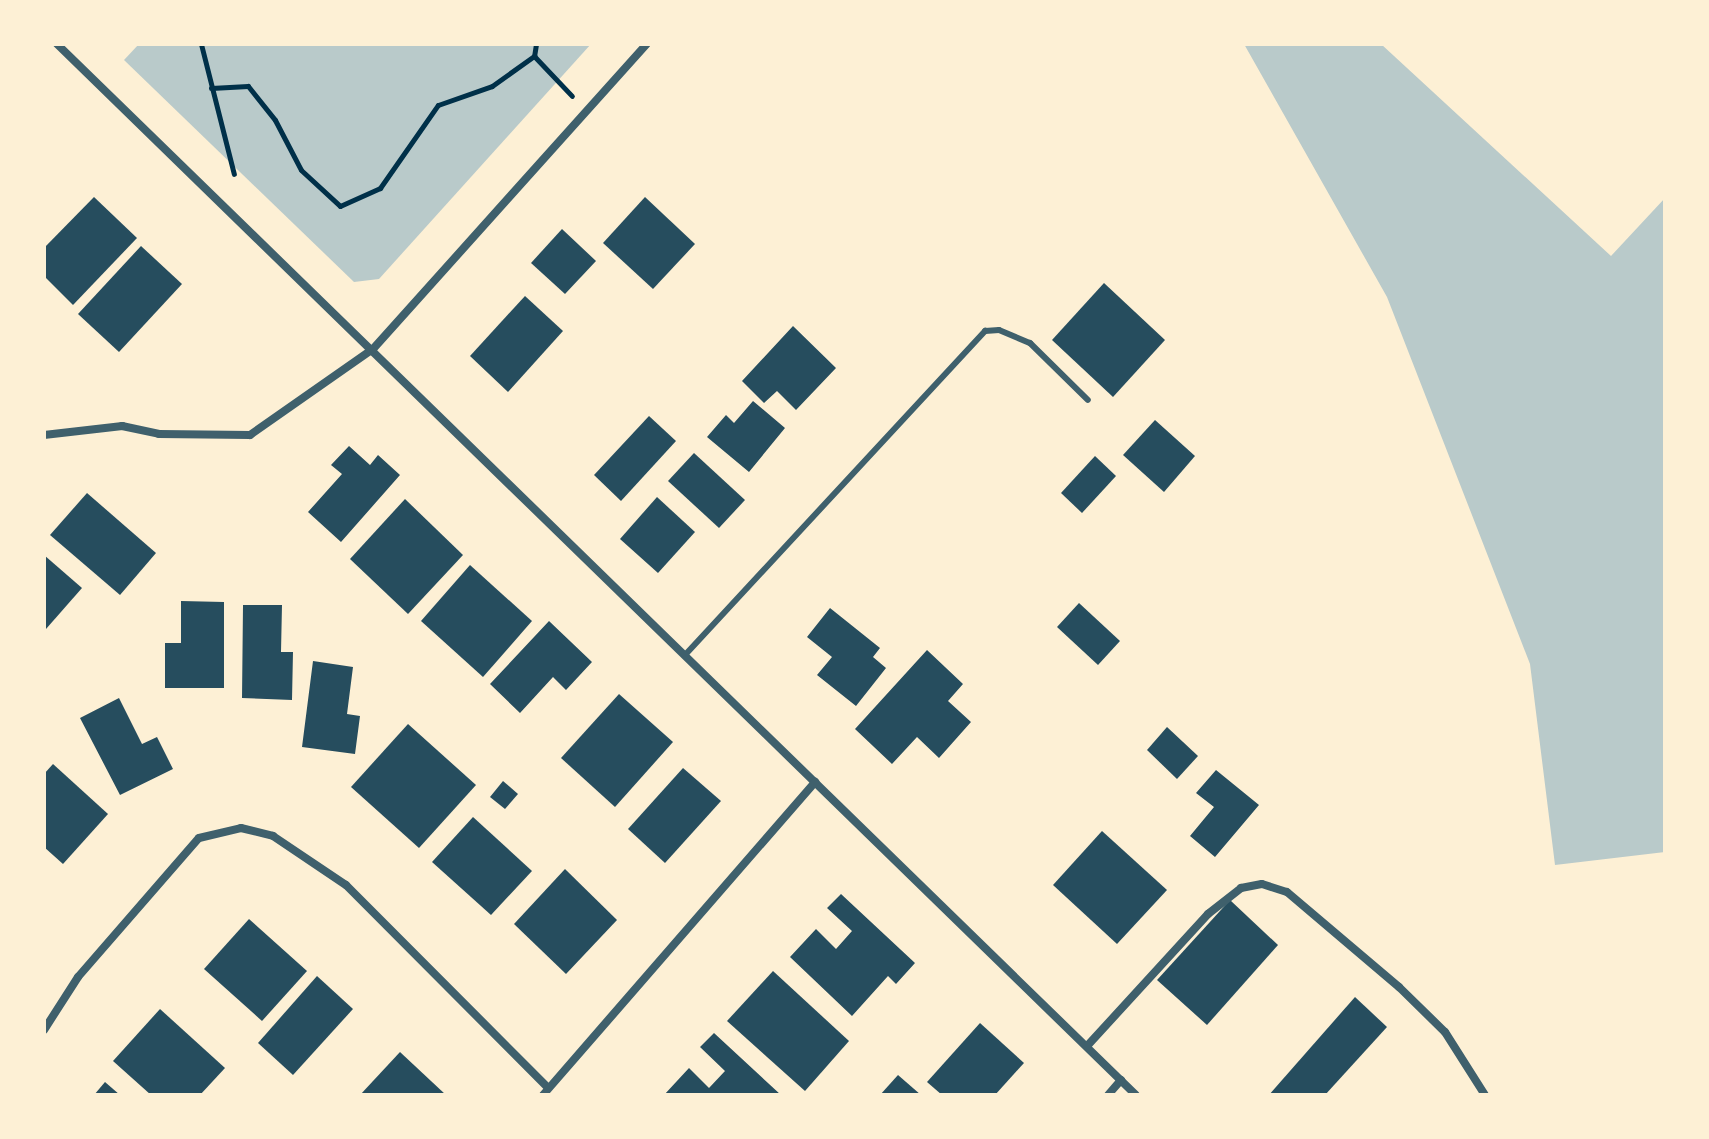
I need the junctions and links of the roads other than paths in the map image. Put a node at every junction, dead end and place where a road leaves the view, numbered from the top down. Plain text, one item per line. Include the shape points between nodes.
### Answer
1 (57, 44) edge
2 (647, 44) edge
3 (373, 349) junction
4 (1088, 400) dead end
5 (44, 435) edge
6 (685, 655) junction
7 (815, 782) junction
8 (44, 1030) edge
9 (1088, 1045) junction
10 (1121, 1080) junction
11 (546, 1092) edge
12 (1108, 1095) edge
13 (1136, 1095) edge
14 (1485, 1095) edge

1 - 3 street
2 - 3 street
3 - 5 street via 250,435 159,434 122,426
3 - 6 street
4 - 6 lane via 1030,343 999,330 985,331
6 - 7 street
7 - 9 street
7 - 11 street
8 - 11 street via 78,977 199,838 241,828 273,836 346,885
9 - 10 street
9 - 14 street via 1208,914 1241,888 1262,884 1287,892 1399,987 1445,1032
10 - 12 street
10 - 13 street

